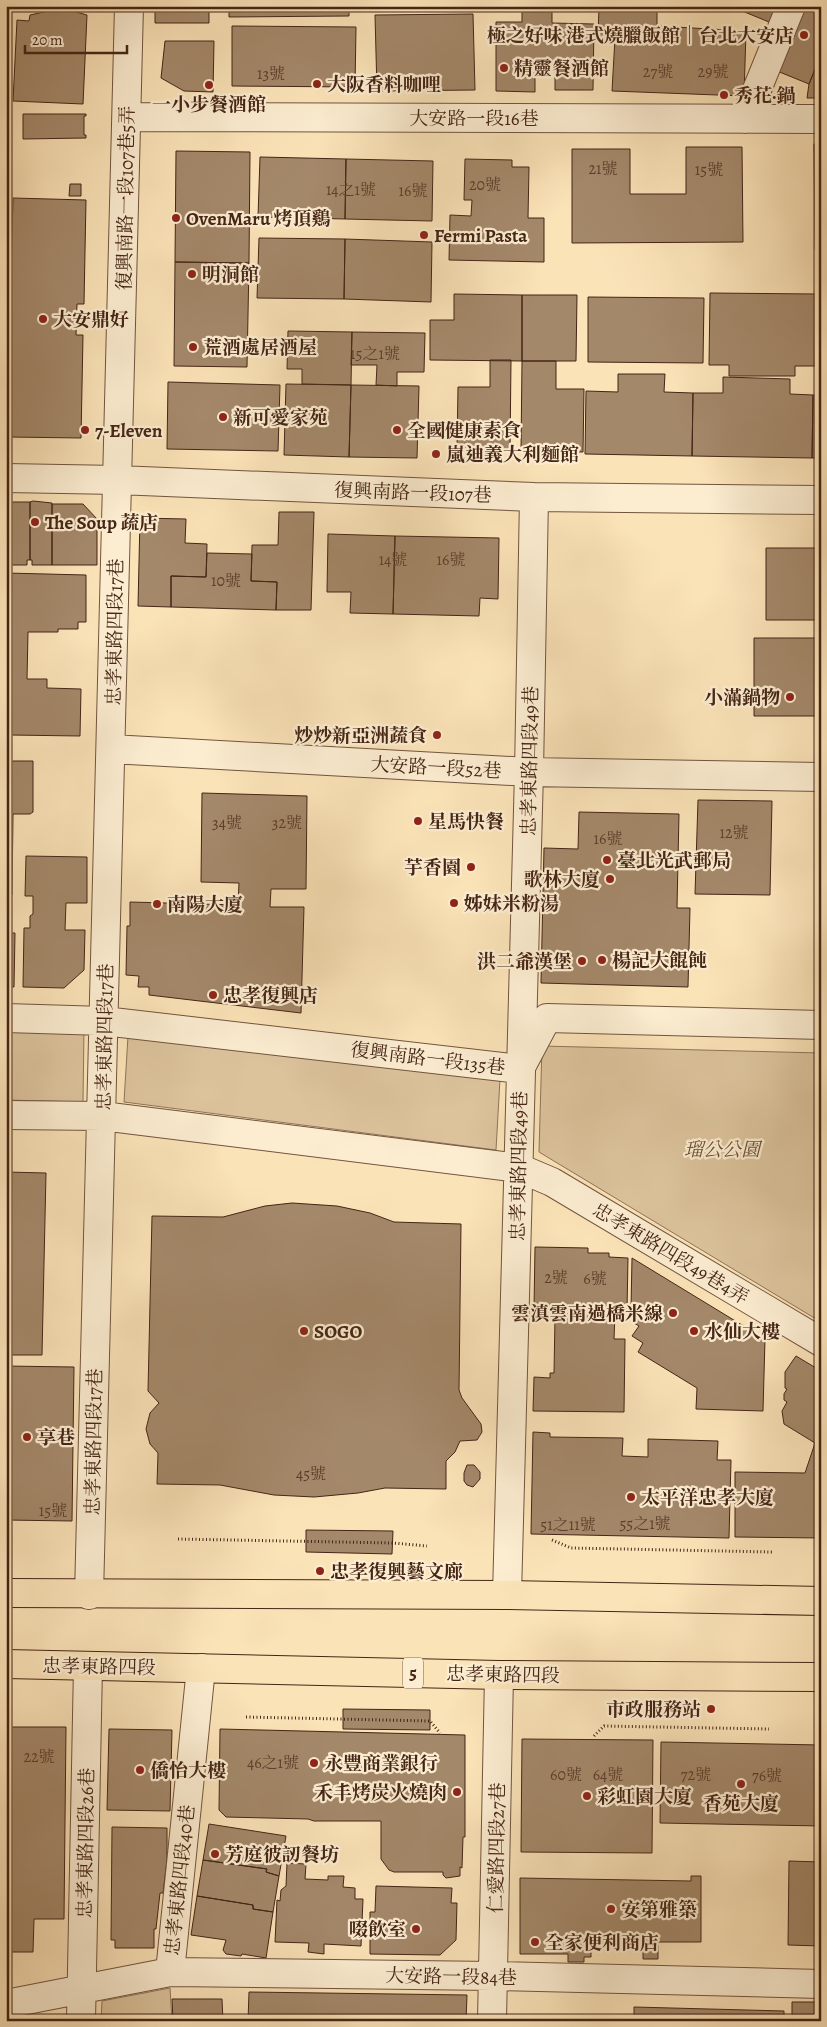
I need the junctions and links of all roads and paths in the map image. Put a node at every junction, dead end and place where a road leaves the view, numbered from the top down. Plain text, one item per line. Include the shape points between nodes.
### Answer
1 (22, 6) edge
2 (129, 6) edge
3 (791, 6) edge
4 (6, 11) edge
5 (127, 118) junction
6 (745, 119) junction
7 (821, 119) edge
8 (6, 478) edge
9 (118, 480) junction
10 (534, 497) junction
11 (821, 500) edge
12 (111, 749) junction
13 (529, 772) junction
14 (821, 777) edge
15 (6, 1018) edge
16 (104, 1021) junction
17 (821, 1025) edge
18 (520, 1069) junction
19 (6, 1115) edge
20 (102, 1116) junction
21 (519, 1168) junction
22 (821, 1342) edge
23 (178, 1539) dead end
24 (552, 1540) dead end
25 (427, 1546) dead end
26 (772, 1552) dead end
27 (6, 1593) edge
28 (89, 1595) junction
29 (507, 1595) junction
30 (821, 1601) edge
31 (6, 1664) edge
32 (88, 1666) junction
33 (201, 1668) junction
34 (499, 1675) junction
35 (821, 1677) edge
36 (246, 1717) dead end
37 (769, 1728) dead end
38 (440, 1733) dead end
39 (594, 1736) dead end
40 (170, 1972) junction
41 (493, 1976) junction
42 (821, 1984) edge
43 (82, 1990) junction
44 (6, 2004) edge
45 (81, 2021) edge
46 (492, 2021) edge

1 - 4 path
2 - 5 street, 復興南路一段107巷5弄
3 - 6 street
5 - 6 street, 大安路一段16巷
5 - 9 street, 復興南路一段107巷5弄
6 - 7 street, 大安路一段16巷
8 - 9 street, 復興南路一段107巷
9 - 10 street, 復興南路一段107巷
9 - 12 street, 忠孝東路四段17巷
10 - 11 street, 復興南路一段107巷
10 - 13 street, 忠孝東路四段49巷
12 - 13 street, 大安路一段52巷
12 - 16 street, 忠孝東路四段17巷
13 - 14 street, 大安路一段52巷
13 - 18 street, 忠孝東路四段49巷
15 - 16 street, 復興南路一段135巷
16 - 18 street, 復興南路一段135巷
16 - 20 street, 忠孝東路四段17巷
17 - 18 street, 復興南路一段135巷 via 547,1018
18 - 21 street, 忠孝東路四段49巷
19 - 20 street
20 - 21 street
20 - 28 street, 忠孝東路四段17巷
21 - 22 street, 忠孝東路四段49巷4弄 via 552,1182
21 - 29 street, 忠孝東路四段49巷
23 - 25 path
24 - 26 path via 571,1548
27 - 28 main road
28 - 29 main road
29 - 30 main road
31 - 32 main road, 忠孝東路四段 / 5
32 - 33 main road, 忠孝東路四段 / 5
32 - 43 street, 忠孝東路四段26巷
33 - 34 main road, 忠孝東路四段 / 5
33 - 40 street, 忠孝東路四段40巷
34 - 35 main road, 忠孝東路四段 / 5
34 - 41 street, 仁愛路四段27巷
36 - 38 path via 430,1720
37 - 39 path via 604,1726
40 - 41 street, 大安路一段84巷
40 - 43 street, 大安路一段84巷
41 - 42 street, 大安路一段84巷
41 - 46 street, 仁愛路四段27巷
43 - 44 street, 大安路一段84巷
43 - 45 street, 忠孝東路四段26巷

